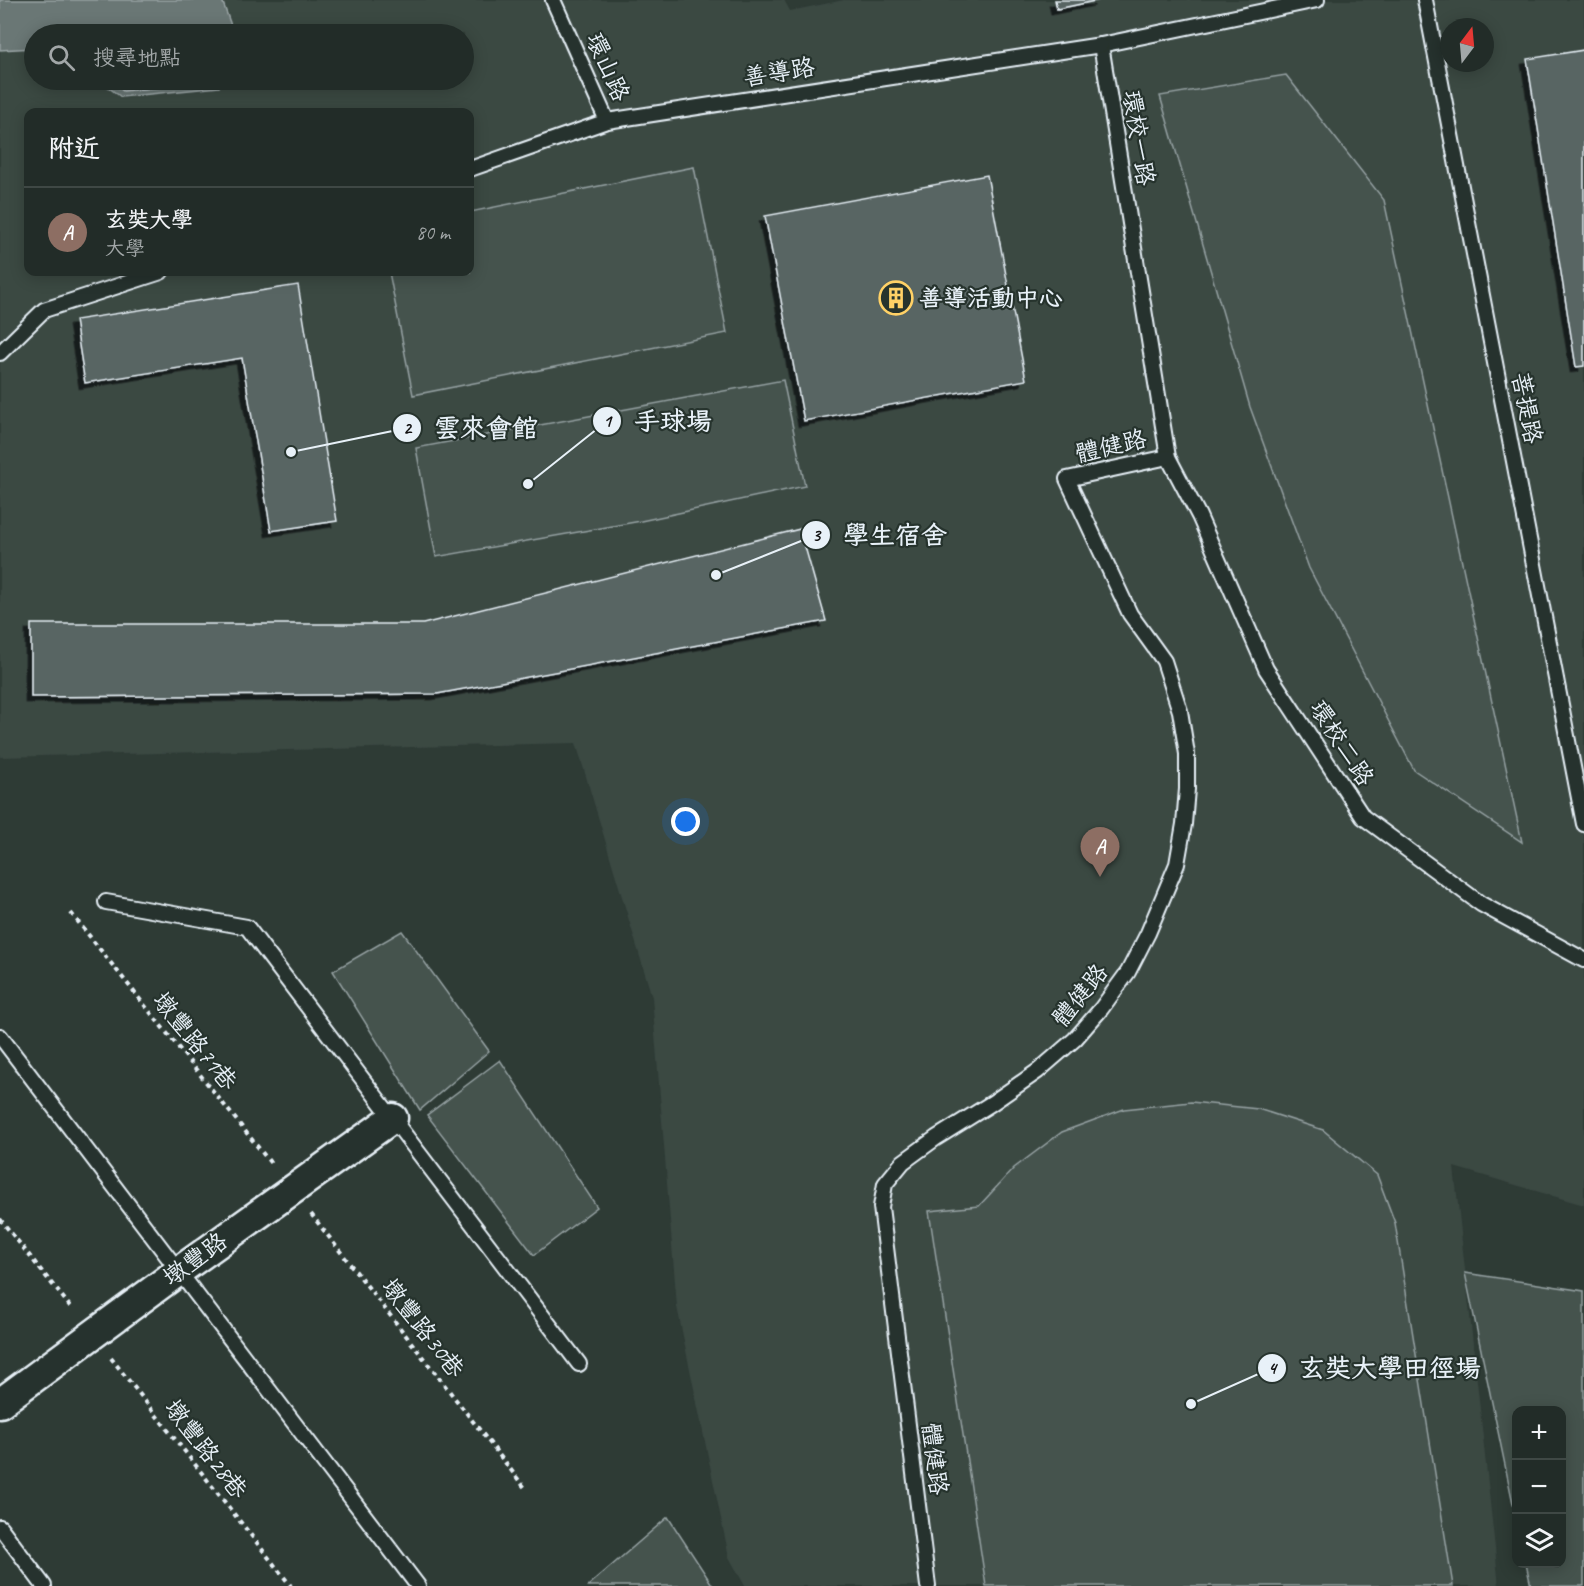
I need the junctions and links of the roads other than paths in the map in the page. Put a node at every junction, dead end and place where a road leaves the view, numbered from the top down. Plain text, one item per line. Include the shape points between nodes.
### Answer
1 (553, 0) edge
2 (1317, 0) edge
3 (1425, 0) edge
4 (1101, 45) junction
5 (607, 120) junction
6 (474, 168) edge
7 (149, 276) edge
8 (0, 353) edge
9 (1168, 457) junction
10 (1584, 824) edge
11 (106, 902) dead end
12 (1584, 960) edge
13 (0, 1036) edge
14 (393, 1118) junction
15 (179, 1271) junction
16 (579, 1364) dead end
17 (0, 1403) edge
18 (0, 1527) edge
19 (44, 1586) edge
20 (418, 1586) edge
21 (928, 1586) edge

1 - 5 lane, 環山路
2 - 4 lane
3 - 10 lane, 菩提路
4 - 5 lane, 善導路
4 - 9 lane, 環校一路
5 - 6 lane, 善導路
7 - 8 lane via 44,310
9 - 12 lane, 環校二路 via 1199,516 1266,669 1363,817 1481,904
9 - 21 lane, 體健路 via 1067,479 1130,614 1164,661 1180,711 1187,754 1187,789 1177,864 1165,897 1128,972 1075,1040 1038,1071 903,1162 885,1184 881,1207
11 - 14 lane via 247,927
13 - 15 lane
14 - 15 street, 墩豐路
14 - 16 lane
15 - 17 street, 墩豐路
15 - 20 lane
18 - 19 lane

